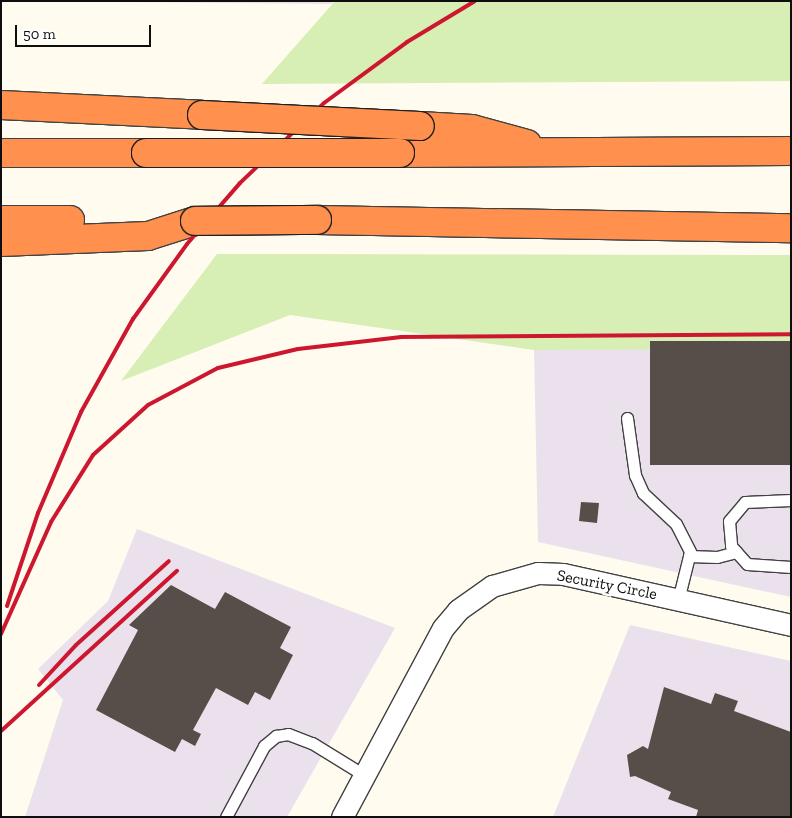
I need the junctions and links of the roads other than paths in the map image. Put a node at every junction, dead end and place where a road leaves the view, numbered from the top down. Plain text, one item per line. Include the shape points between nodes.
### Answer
1 (1, 105) edge
2 (791, 151) edge
3 (1, 153) edge
4 (564, 154) junction
5 (1, 220) edge
6 (92, 228) junction
7 (791, 228) edge
8 (1, 242) edge
9 (627, 418) dead end
10 (791, 500) edge
11 (736, 552) junction
12 (689, 556) junction
13 (791, 567) edge
14 (678, 600) junction
15 (791, 626) edge
16 (364, 775) junction
17 (226, 817) edge
18 (342, 817) edge

1 - 4 highway, bridge via 472,129
2 - 4 highway
3 - 4 highway, bridge
5 - 6 highway
6 - 7 highway, bridge via 195,221 317,220
6 - 8 highway
9 - 12 lane via 635,475 643,493 676,524
10 - 11 lane via 745,502 729,520 731,546
11 - 12 lane via 717,557
11 - 13 lane via 747,564
12 - 14 lane
14 - 15 street, Security Circle
14 - 16 street, Security Circle via 563,574 538,573 492,586 463,606 443,628
16 - 17 lane via 312,743 288,734 276,736 264,746
16 - 18 street, Security Circle

